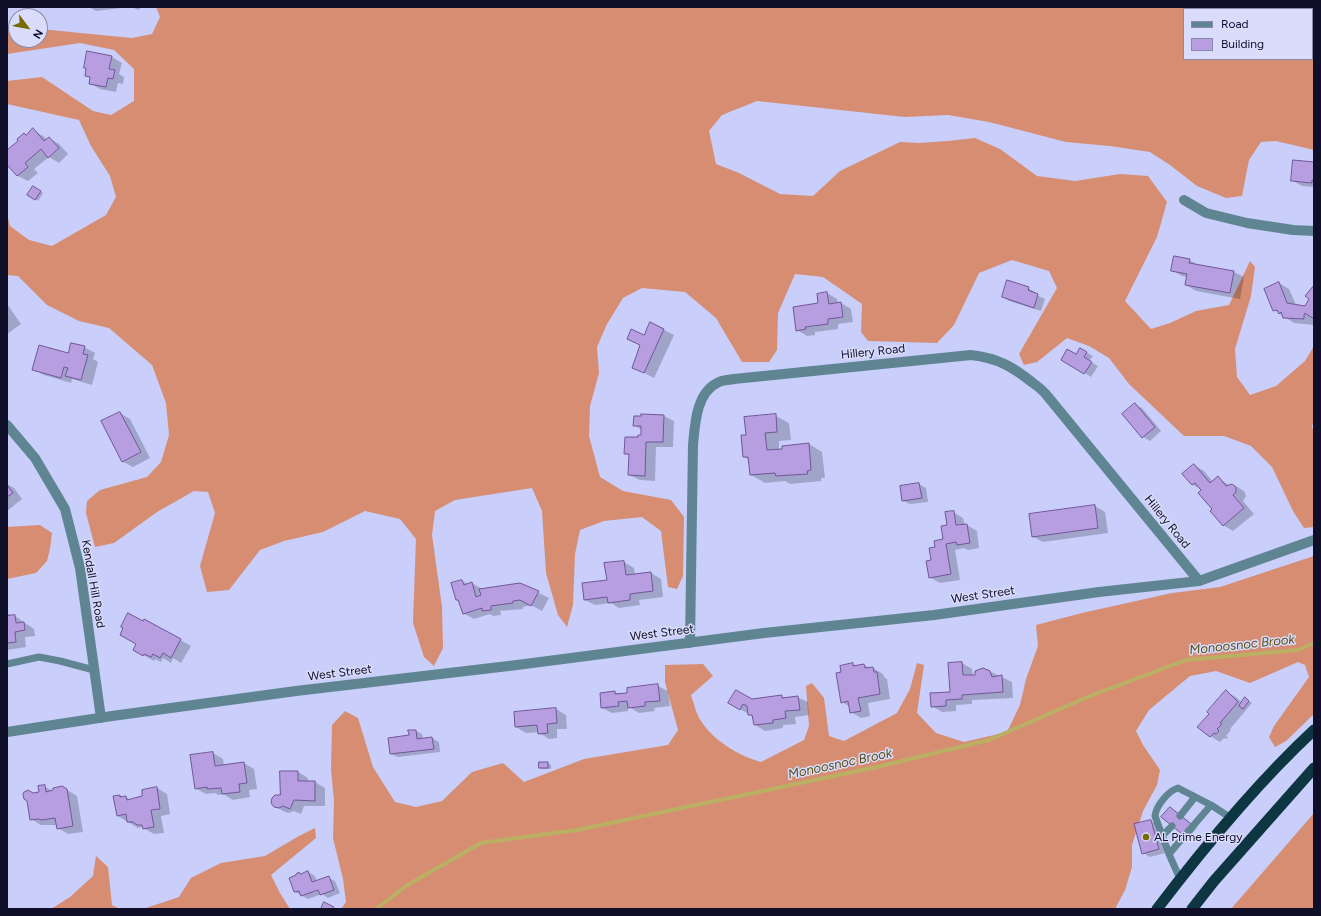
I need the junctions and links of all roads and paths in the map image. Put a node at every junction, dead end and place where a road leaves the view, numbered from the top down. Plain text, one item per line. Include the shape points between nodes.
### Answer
1 (1184, 200) dead end
2 (1314, 231) edge
3 (7, 424) edge
4 (1314, 540) edge
5 (1199, 580) junction
6 (690, 642) junction
7 (7, 664) edge
8 (94, 670) junction
9 (101, 718) junction
10 (1314, 730) edge
11 (7, 732) edge
12 (1314, 768) edge
13 (1195, 797) junction
14 (1211, 806) junction
15 (1180, 816) dead end
16 (1231, 818) junction
17 (1172, 826) dead end
18 (1162, 836) junction
19 (1169, 854) junction
20 (1180, 879) junction
21 (1157, 909) edge
22 (1192, 909) edge

1 - 2 street via 1212,215 1247,223
3 - 8 street, Kendall Hill Road via 35,458 65,509 80,568
4 - 5 street, West Street
5 - 6 street, West Street via 934,615
5 - 6 street, Hillery Road via 1045,391 1014,369 992,358 971,355 734,379 719,382 712,387 704,395 696,414 693,445
6 - 9 street, West Street
7 - 8 lane via 39,657
8 - 9 street, Kendall Hill Road
9 - 11 street, West Street
10 - 16 highway via 1294,748
12 - 22 highway
13 - 14 lane
13 - 15 lane
13 - 18 lane via 1178,788 1164,800 1156,810 1155,816
14 - 16 lane
14 - 19 lane
16 - 20 highway
17 - 18 lane
18 - 19 lane
19 - 20 lane
20 - 21 highway

